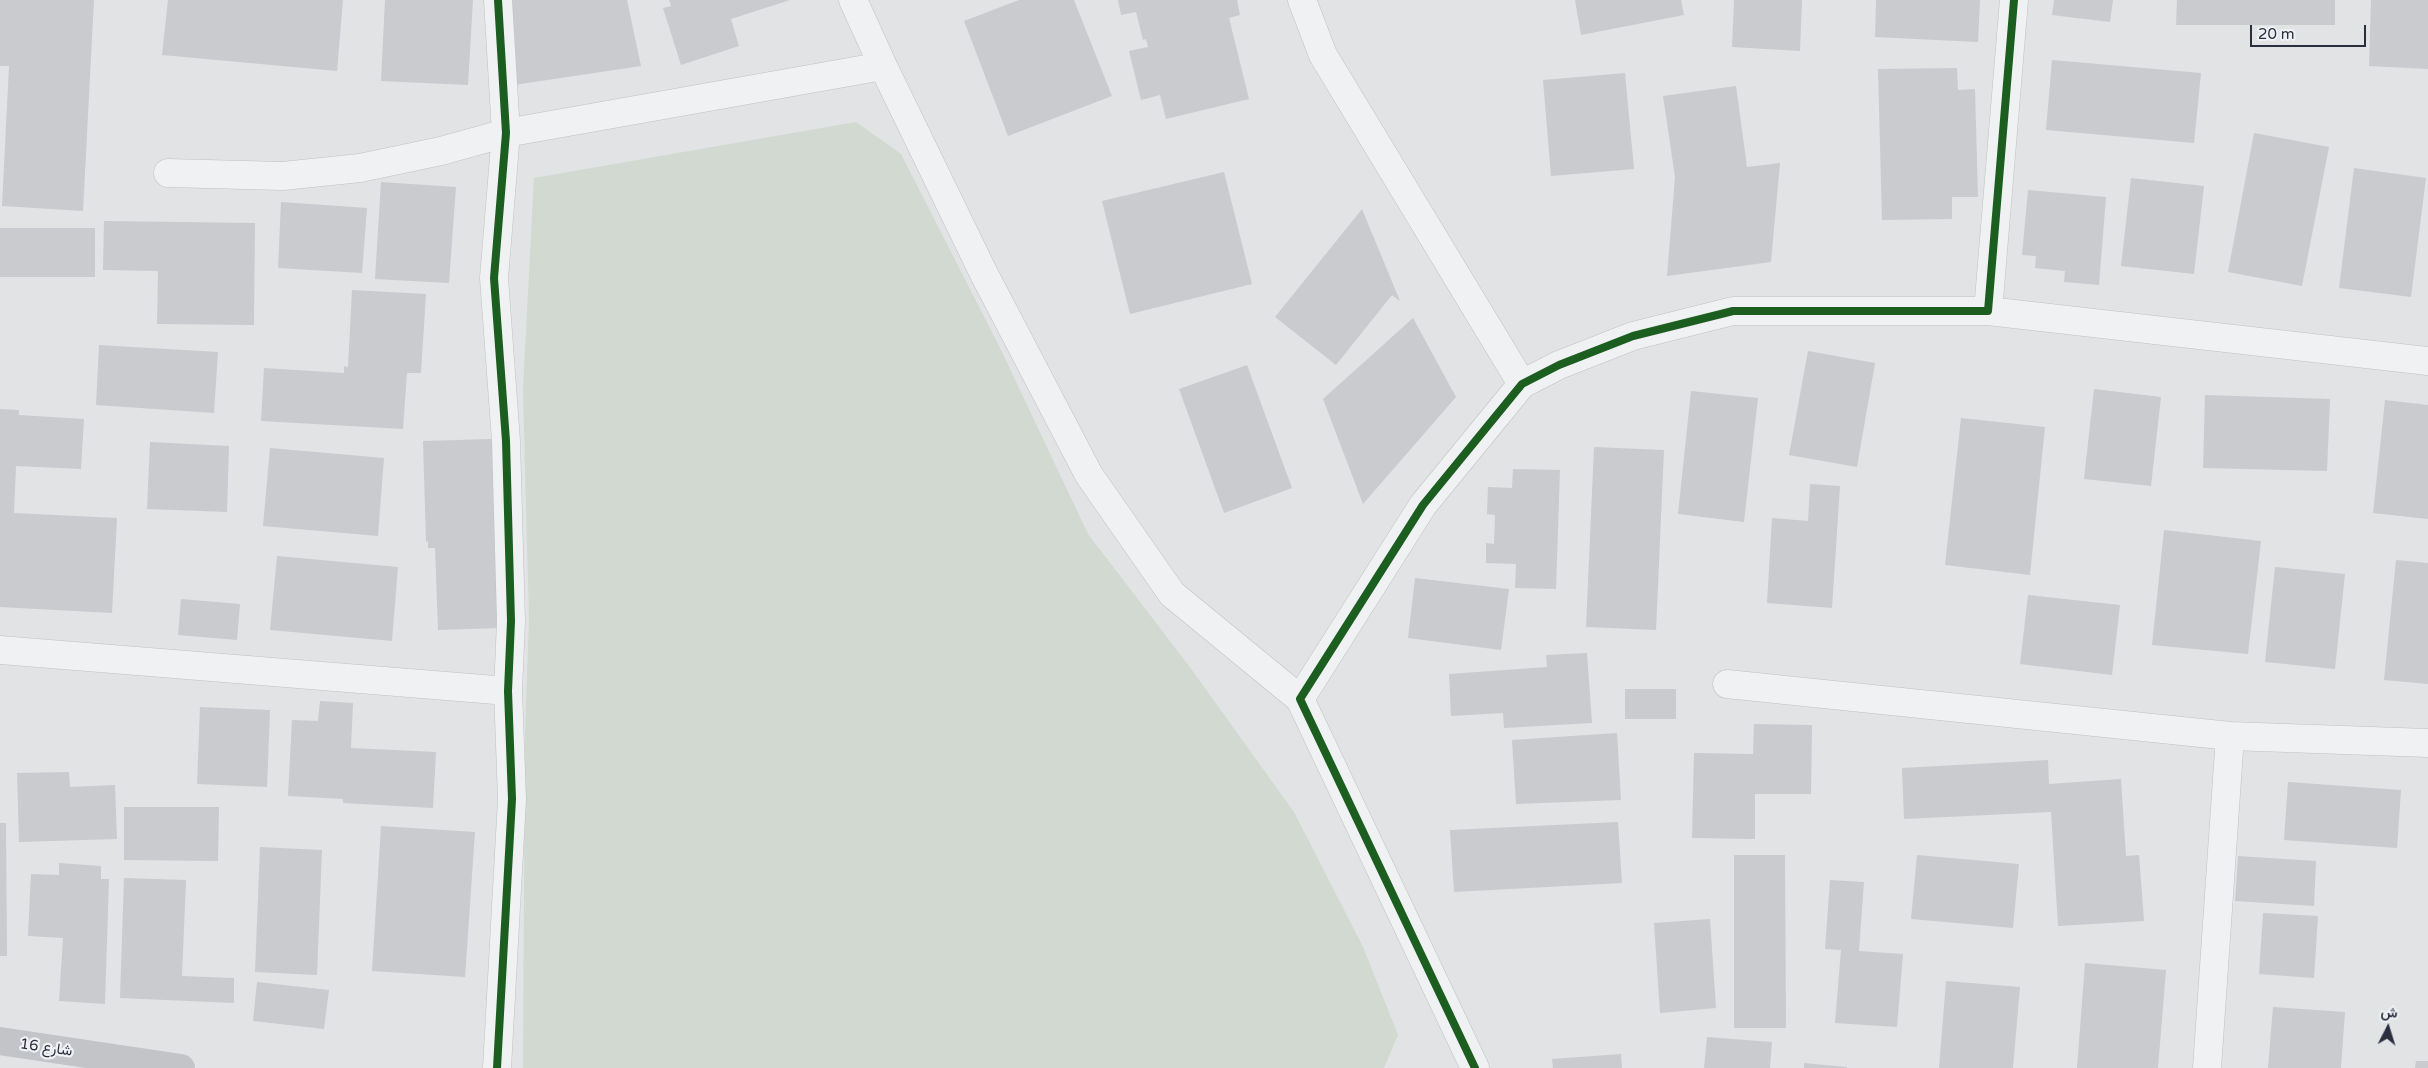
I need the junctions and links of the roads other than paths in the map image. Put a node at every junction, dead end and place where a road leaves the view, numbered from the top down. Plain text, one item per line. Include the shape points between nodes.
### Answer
1 (498, 0) edge
2 (853, 0) edge
3 (1302, 0) edge
4 (2014, 0) edge
5 (883, 66) junction
6 (506, 133) junction
7 (168, 173) dead end
8 (1988, 311) junction
9 (2428, 361) edge
10 (1522, 384) junction
11 (0, 650) edge
12 (1727, 684) dead end
13 (508, 691) junction
14 (1300, 699) junction
15 (2230, 736) junction
16 (2428, 743) edge
17 (0, 1041) edge
18 (181, 1068) edge
19 (497, 1068) edge
20 (1474, 1068) edge
21 (2207, 1068) edge

1 - 6 street
2 - 5 street
3 - 10 street via 1324,55
4 - 8 street
5 - 6 street
5 - 14 street via 984,274 1089,475 1172,594
6 - 7 street via 360,168 283,176
6 - 13 street via 494,278 506,441 511,621
8 - 9 street
8 - 10 street via 1733,311 1633,336 1558,365
10 - 14 street via 1422,505
11 - 13 street
12 - 15 street
13 - 19 street via 512,799
14 - 20 street
15 - 16 street
15 - 21 street
17 - 18 street, شارع 16

